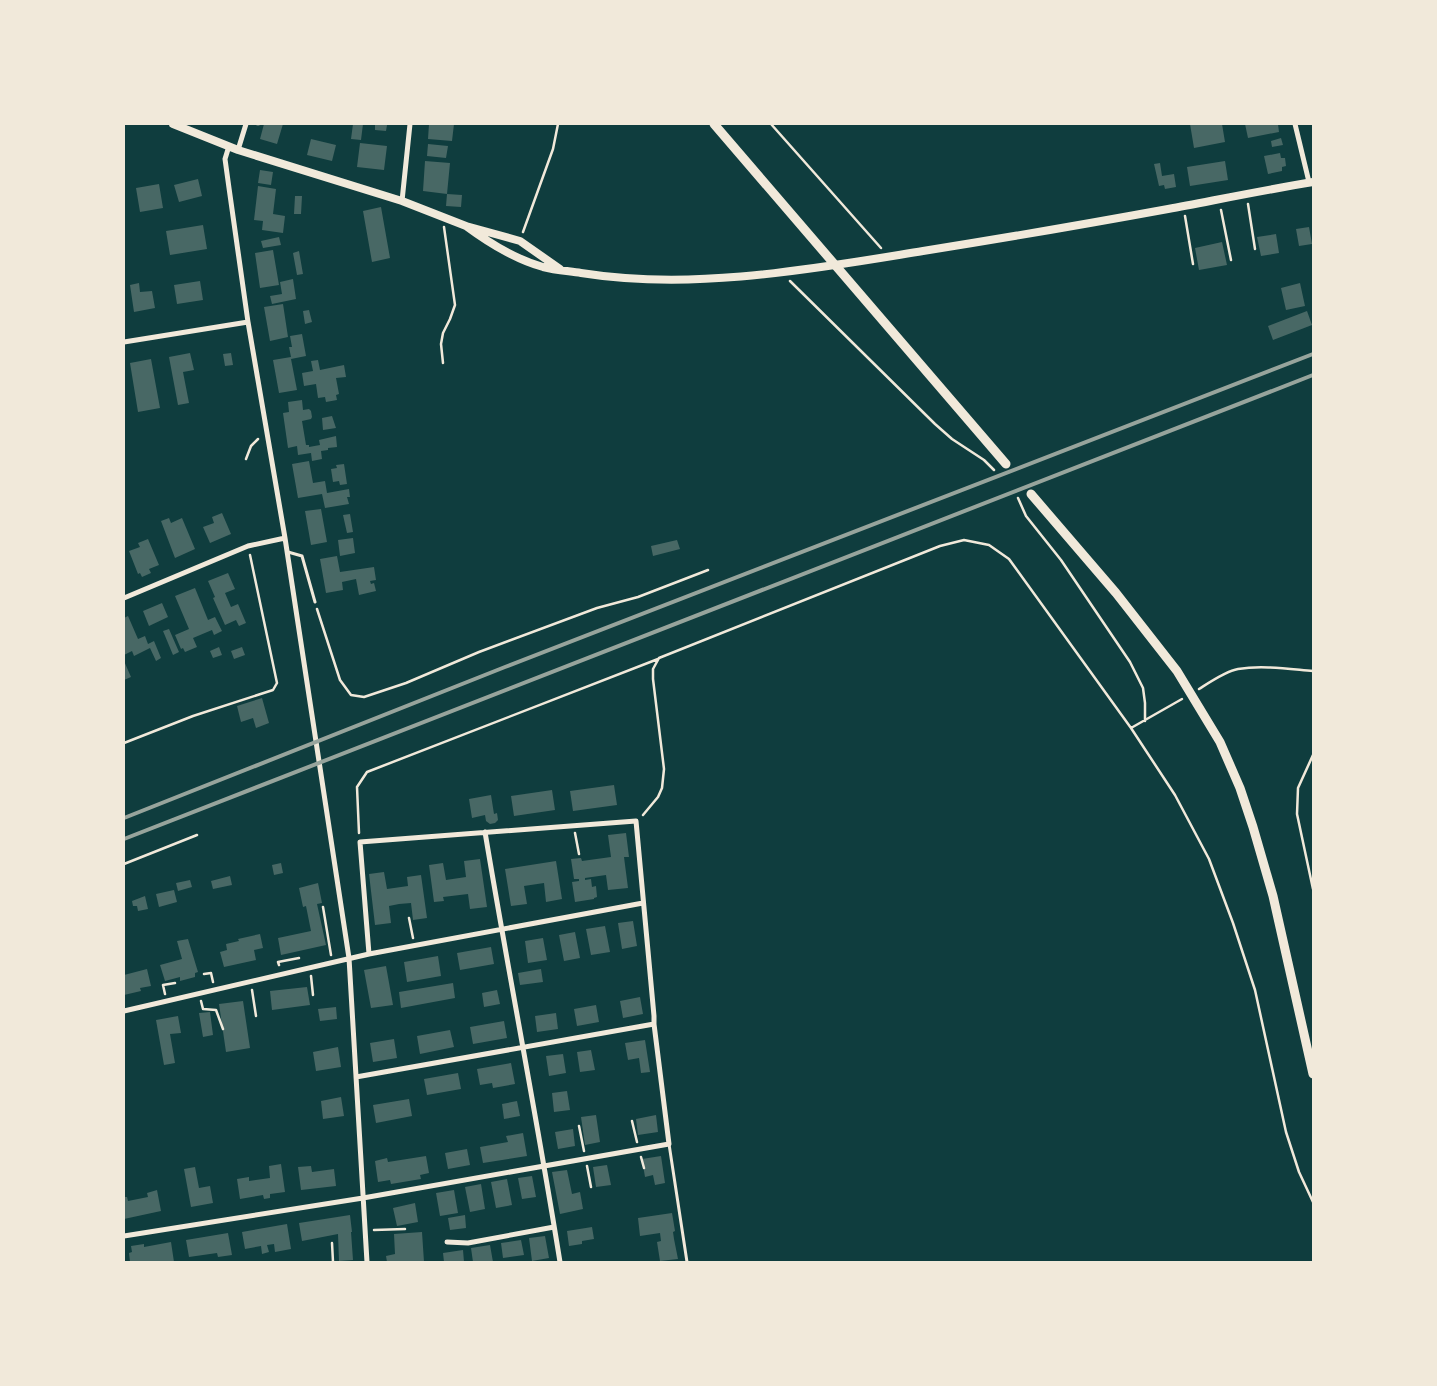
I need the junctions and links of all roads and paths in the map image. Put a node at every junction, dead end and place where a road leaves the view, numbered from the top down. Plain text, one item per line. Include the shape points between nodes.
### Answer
1 (173, 124) edge
2 (246, 124) edge
3 (410, 124) edge
4 (558, 124) edge
5 (714, 124) edge
6 (771, 124) edge
7 (1295, 124) edge
8 (229, 146) junction
9 (238, 150) junction
10 (1311, 182) edge
11 (1246, 194) junction
12 (1218, 200) junction
13 (402, 201) junction
14 (1183, 206) junction
15 (442, 216) junction
16 (466, 226) junction
17 (520, 240) junction
18 (1255, 249) dead end
19 (889, 256) junction
20 (1231, 260) dead end
21 (1193, 264) dead end
22 (561, 270) junction
23 (782, 272) junction
24 (248, 322) junction
25 (124, 342) edge
26 (443, 363) dead end
27 (267, 432) junction
28 (246, 459) dead end
29 (1006, 464) dead end
30 (994, 470) dead end
31 (1032, 494) dead end
32 (1018, 498) dead end
33 (285, 538) junction
34 (248, 546) junction
35 (287, 551) junction
36 (708, 570) dead end
37 (124, 598) edge
38 (315, 602) joint
39 (659, 658) junction
40 (1313, 671) edge
41 (1216, 679) dead end
42 (1162, 712) dead end
43 (1145, 721) junction
44 (1131, 728) junction
45 (124, 743) edge
46 (1313, 755) edge
47 (636, 821) junction
48 (574, 825) junction
49 (485, 832) junction
50 (197, 835) dead end
51 (360, 842) junction
52 (578, 854) dead end
53 (124, 864) edge
54 (1313, 889) edge
55 (644, 903) junction
56 (323, 907) dead end
57 (409, 918) dead end
58 (501, 930) junction
59 (414, 946) junction
60 (369, 954) junction
61 (349, 958) junction
62 (333, 962) junction
63 (310, 967) junction
64 (204, 974) dead end
65 (251, 981) junction
66 (175, 983) dead end
67 (215, 989) junction
68 (200, 993) junction
69 (313, 995) dead end
70 (167, 1000) junction
71 (124, 1011) edge
72 (256, 1016) dead end
73 (654, 1024) junction
74 (223, 1029) dead end
75 (523, 1048) junction
76 (1313, 1074) edge
77 (356, 1077) junction
78 (669, 1144) junction
79 (544, 1166) junction
80 (363, 1198) junction
81 (1313, 1202) edge
82 (554, 1227) junction
83 (405, 1229) dead end
84 (365, 1230) junction
85 (124, 1236) edge
86 (447, 1242) dead end
87 (332, 1243) dead end
88 (333, 1262) edge
89 (367, 1262) edge
90 (560, 1262) edge
91 (687, 1262) edge

1 - 8 street
2 - 9 street
3 - 13 street
4 - 17 path via 548,165
5 - 29 main road
6 - 19 path
7 - 10 street
8 - 9 street
8 - 24 street via 225,159
9 - 13 street
10 - 11 street
11 - 12 street
11 - 18 path
12 - 14 street
12 - 20 path
13 - 15 street
14 - 19 street
14 - 21 path
15 - 16 street
15 - 26 path via 455,305 443,333
16 - 17 street
16 - 22 street via 513,256
17 - 22 street
19 - 23 street
22 - 23 street via 602,277 664,279
23 - 30 path via 935,424
24 - 25 street
24 - 27 street
27 - 28 path via 250,446
27 - 33 street
31 - 76 main road via 1177,671 1220,742 1251,819 1273,896
32 - 43 path via 1026,516 1061,560 1130,662 1142,688
33 - 34 street
33 - 35 street
34 - 37 street
34 - 45 path via 277,683 273,690
35 - 38 lane via 302,556
35 - 61 street
36 - 38 path via 469,655 406,683 364,697 351,695 340,680
39 - 44 path via 940,546 964,540 989,546 1009,560
39 - 47 path via 653,669 653,680 664,768 662,788
39 - 51 path via 367,772 357,787
40 - 41 path via 1236,669
42 - 43 path
43 - 44 path
44 - 81 path via 1175,795 1209,859 1255,990 1286,1132
46 - 54 path via 1298,788 1297,814
47 - 48 street
47 - 55 street
48 - 49 street
48 - 52 path
49 - 51 street
49 - 58 street
50 - 53 path
51 - 60 street
55 - 58 street
55 - 73 street
56 - 62 path
57 - 59 path
58 - 59 street
58 - 75 street
59 - 60 street
60 - 61 street
61 - 62 street
61 - 77 street
62 - 63 street
63 - 65 street
63 - 69 path
64 - 67 path via 211,973
65 - 67 street
65 - 72 path
66 - 70 path via 162,985
67 - 68 street
68 - 70 street
68 - 74 path via 203,1009 216,1010
70 - 71 street
73 - 75 street
73 - 78 street
75 - 77 street
75 - 79 street
77 - 80 street
78 - 79 street
78 - 91 lane
79 - 80 street
79 - 82 street
80 - 84 street
80 - 85 street
82 - 86 street via 468,1243
82 - 90 street
83 - 84 path
84 - 89 street
87 - 88 path

